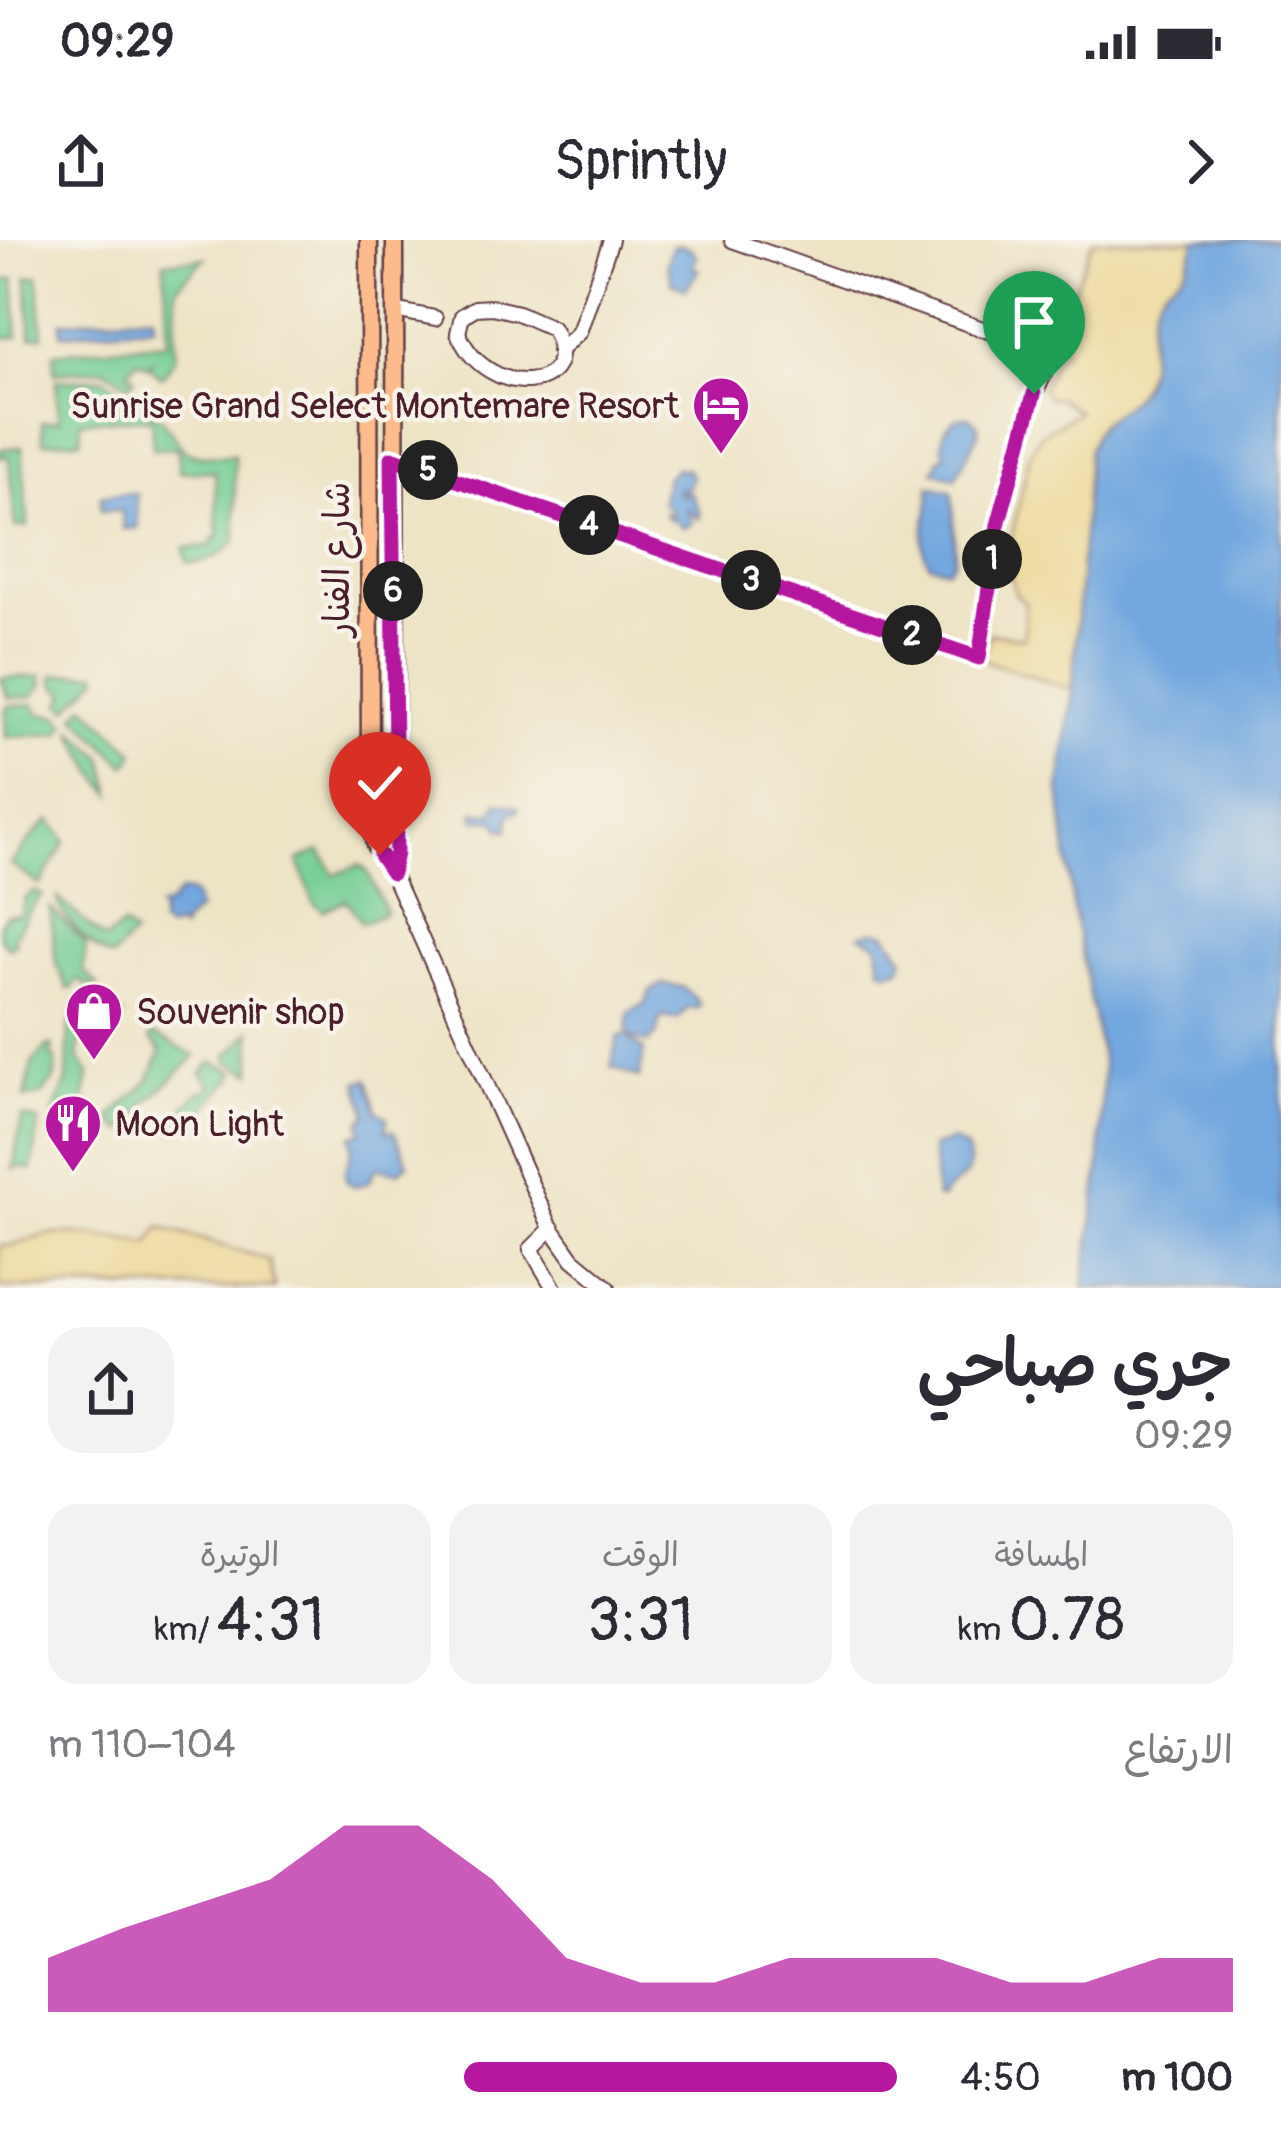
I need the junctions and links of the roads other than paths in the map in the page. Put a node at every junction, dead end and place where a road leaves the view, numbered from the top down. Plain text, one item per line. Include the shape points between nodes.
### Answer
1 (368, 240) edge
2 (394, 240) edge
3 (611, 240) edge
4 (732, 240) edge
5 (394, 310) junction
6 (448, 321) junction
7 (560, 351) junction
8 (392, 458) junction
9 (392, 873) junction
10 (551, 1228) junction
11 (554, 1288) edge
12 (608, 1288) edge

1 - 9 main road, شارع الفنار via 370,820
2 - 5 main road, شارع الفنار
3 - 7 street via 579,332
4 - 8 street via 1053,354 1005,494 979,658
5 - 6 street
5 - 8 main road, شارع الفنار
6 - 7 street via 475,308 510,310 547,324
6 - 7 street via 472,357 516,382 544,378
8 - 9 main road, شارع الفنار
9 - 10 street, شارع الفنار
10 - 11 street via 531,1249
10 - 12 street, شارع الفنار

